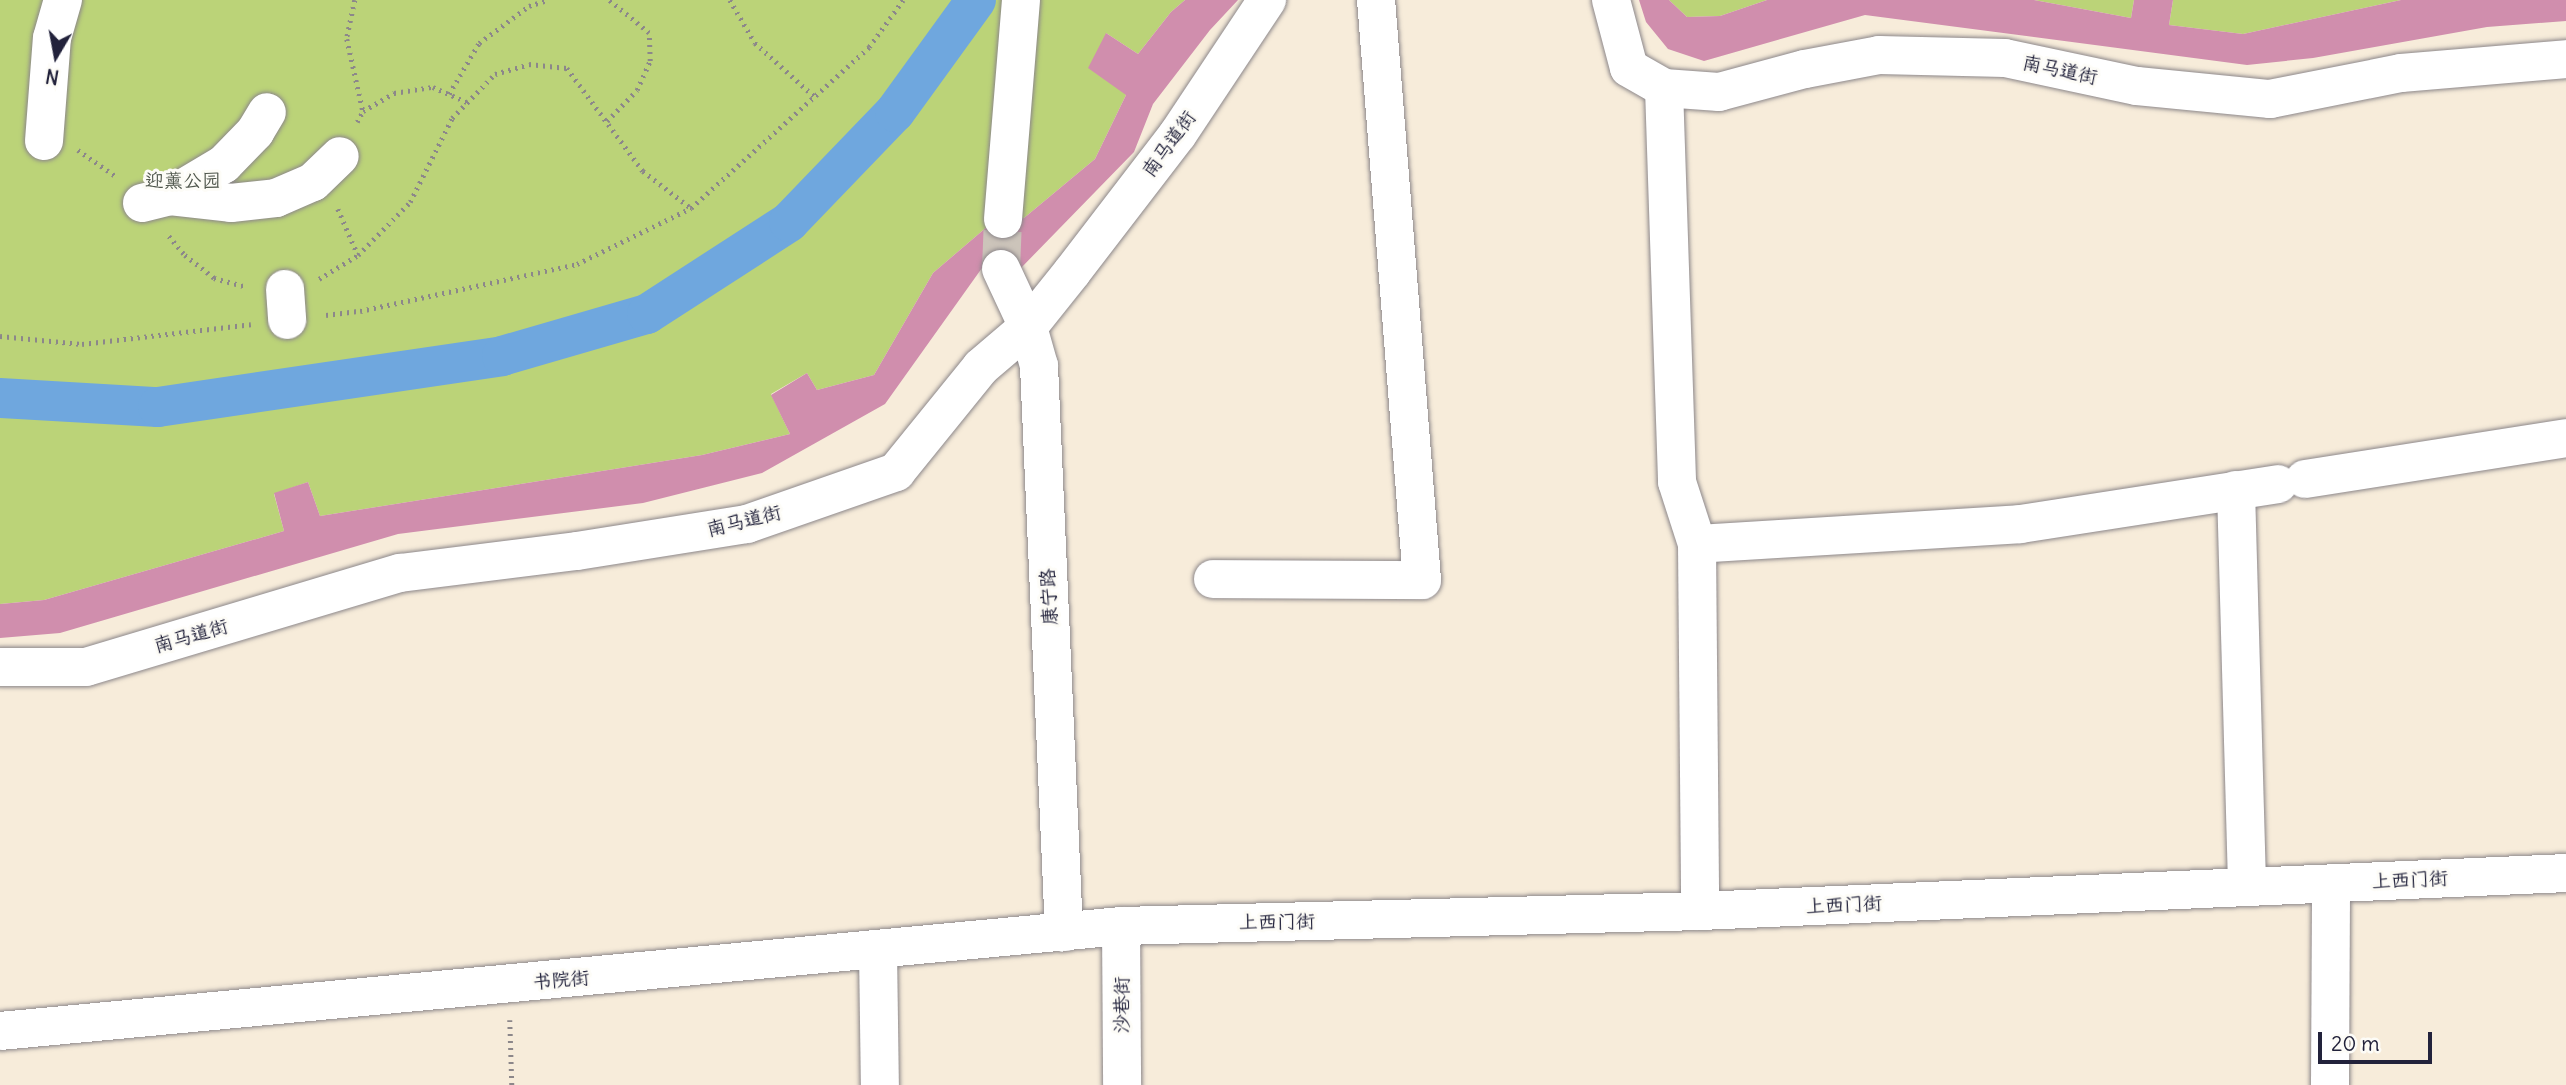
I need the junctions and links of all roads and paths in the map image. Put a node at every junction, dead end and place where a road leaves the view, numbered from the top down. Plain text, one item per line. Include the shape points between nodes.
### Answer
1 (63, 0) edge
2 (355, 0) edge
3 (547, 0) edge
4 (609, 0) edge
5 (730, 0) edge
6 (903, 0) edge
7 (1267, 0) edge
8 (1376, 0) edge
9 (1611, 0) edge
10 (1020, 15) edge
11 (2566, 59) edge
12 (1664, 88) junction
13 (449, 94) dead end
14 (816, 97) junction
15 (363, 111) dead end
16 (267, 112) dead end
17 (607, 121) dead end
18 (44, 141) dead end
19 (340, 156) dead end
20 (1003, 219) tunnel mouth
21 (1001, 269) tunnel mouth
22 (1028, 327) junction
23 (0, 336) edge
24 (2566, 438) edge
25 (2236, 490) junction
26 (1697, 544) junction
27 (1213, 579) dead end
28 (0, 667) edge
29 (2566, 873) edge
30 (2331, 884) junction
31 (2247, 887) junction
32 (1700, 911) junction
33 (1121, 926) junction
34 (1064, 932) junction
35 (878, 950) junction
36 (508, 985) junction
37 (0, 1031) edge
38 (512, 1085) edge
39 (880, 1085) edge
40 (1122, 1085) edge
41 (2330, 1085) edge

1 - 18 street via 52,38
2 - 15 path via 346,39
3 - 13 path via 529,6 479,43
4 - 17 path via 649,33 650,61 637,90
5 - 14 path via 755,43
6 - 14 path via 869,47
7 - 22 street, 南马道街 via 1178,134
8 - 27 street via 1422,580
9 - 12 street, 南马道街 via 1629,68
10 - 20 street
11 - 12 street, 南马道街 via 2401,73 2270,99 2137,86 2005,58 1892,55 1805,69 1718,92
12 - 26 street via 1677,482
14 - 23 path via 691,208 577,264 360,311 286,304 82,344
16 - 19 street via 255,132 223,164 156,200 231,203 276,198 313,182
21 - 22 street, 康宁路
22 - 28 street, 南马道街 via 981,367 897,472 747,524 400,573 86,667
22 - 34 street, 康宁路 via 1039,366
24 - 25 street
25 - 26 street via 2020,524
25 - 31 street
26 - 32 street
29 - 30 street, 上西门街
30 - 31 street, 上西门街
30 - 41 street
31 - 32 street, 上西门街
32 - 33 street, 上西门街
33 - 34 street, 书院街
33 - 40 street, 沙巷街
34 - 35 street, 书院街
35 - 36 street, 书院街
35 - 39 street
36 - 37 street, 书院街
36 - 38 path

